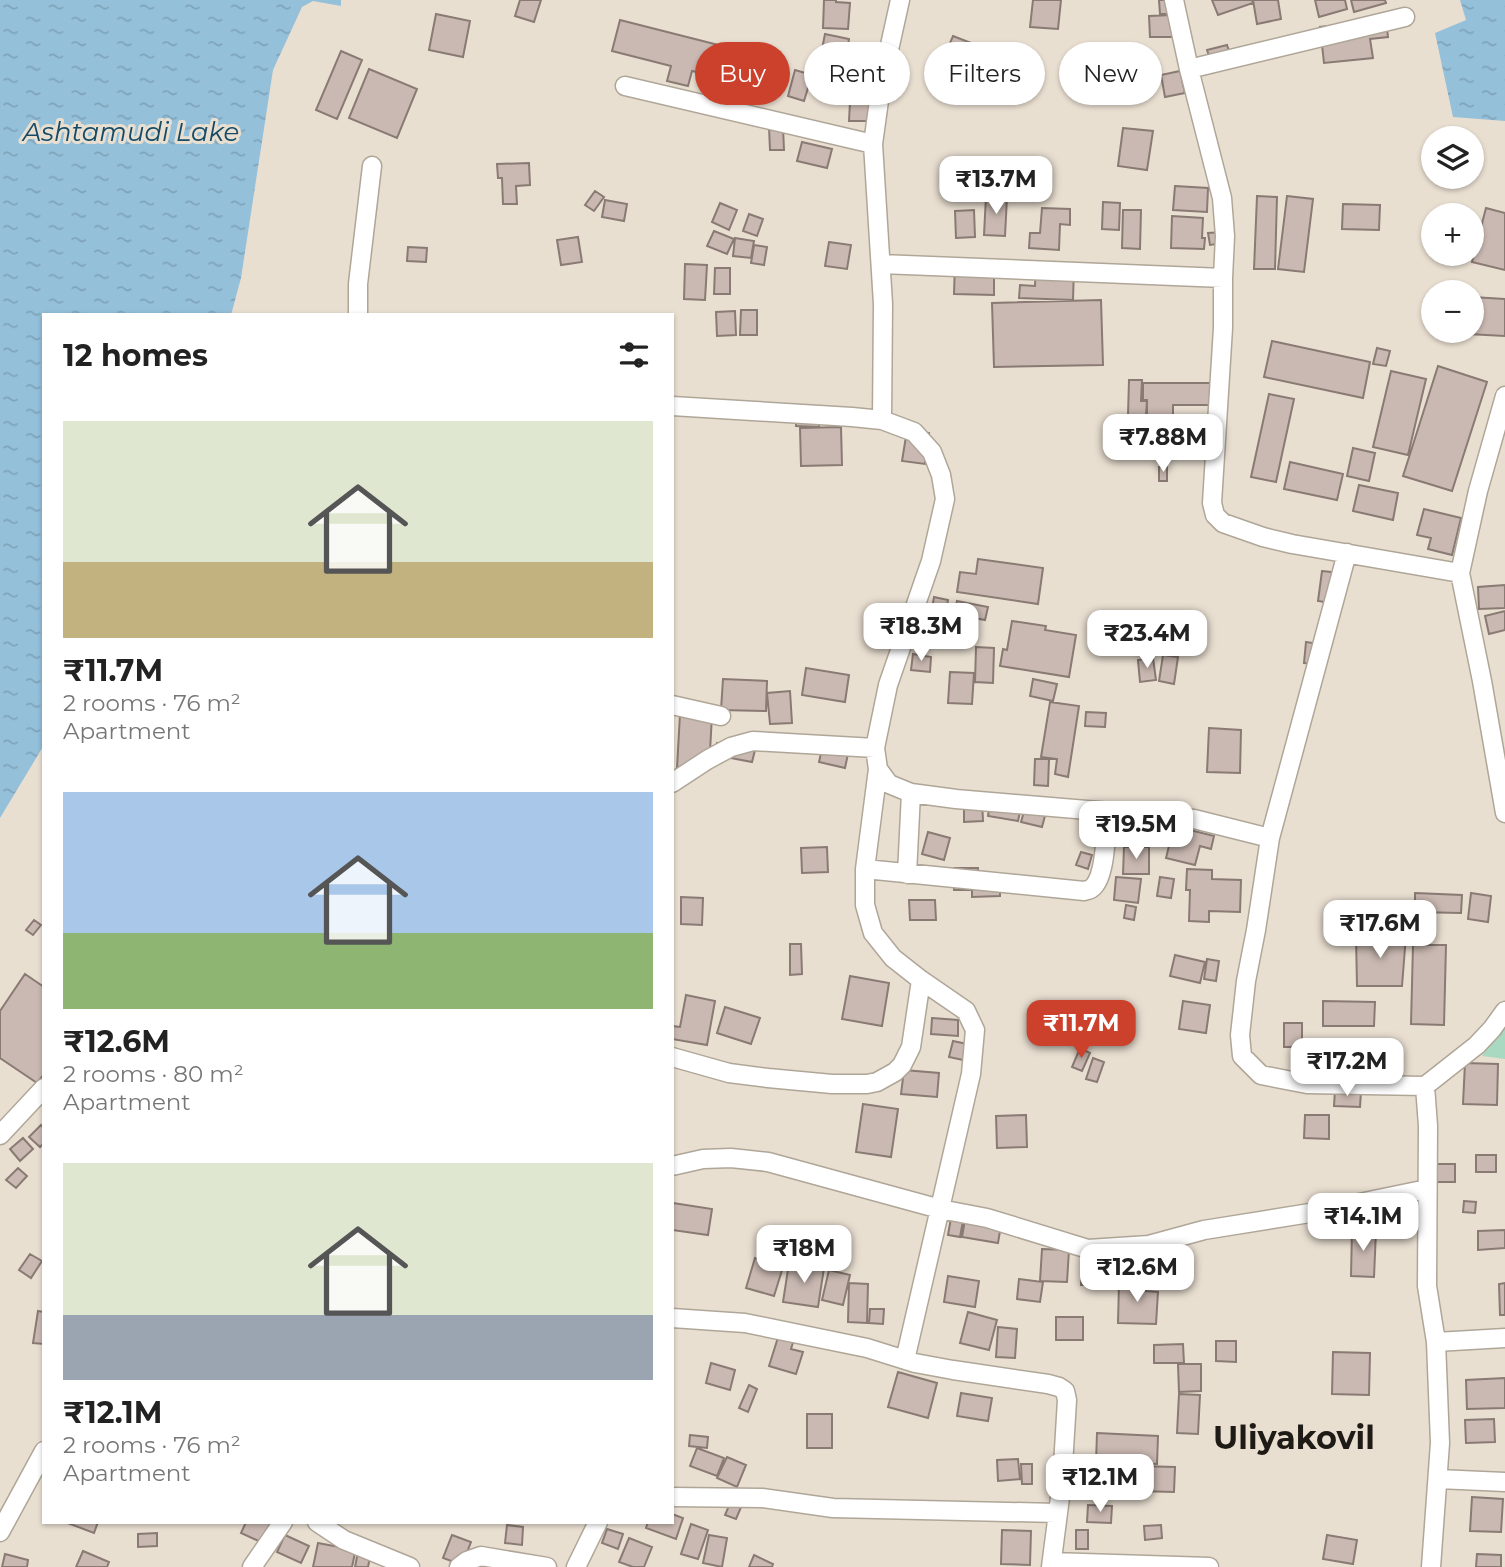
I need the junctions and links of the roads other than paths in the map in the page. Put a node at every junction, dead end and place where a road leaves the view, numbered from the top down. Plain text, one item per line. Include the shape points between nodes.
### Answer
1 (900, 0) edge
2 (1174, 0) edge
3 (1405, 17) dead end
4 (1189, 69) junction
5 (625, 86) dead end
6 (873, 144) junction
7 (372, 166) dead end
8 (881, 264) junction
9 (1223, 278) junction
10 (358, 313) edge
11 (1505, 396) edge
12 (674, 406) edge
13 (882, 420) junction
14 (1500, 434) edge
15 (1347, 553) junction
16 (1460, 573) junction
17 (674, 705) edge
18 (721, 716) dead end
19 (875, 748) junction
20 (878, 769) junction
21 (674, 782) edge
22 (911, 793) junction
23 (1107, 812) junction
24 (1505, 813) edge
25 (1270, 838) junction
26 (864, 869) junction
27 (907, 874) junction
28 (920, 981) junction
29 (1505, 1012) edge
30 (674, 1058) edge
31 (1425, 1086) junction
32 (42, 1090) edge
33 (0, 1135) edge
34 (674, 1165) edge
35 (1427, 1189) junction
36 (940, 1209) junction
37 (674, 1318) edge
38 (1505, 1338) edge
39 (1436, 1342) junction
40 (905, 1360) junction
41 (42, 1455) edge
42 (1438, 1479) junction
43 (1505, 1482) edge
44 (674, 1497) edge
45 (1057, 1513) junction
46 (282, 1524) edge
47 (320, 1524) edge
48 (597, 1524) edge
49 (0, 1532) edge
50 (1052, 1565) edge
51 (251, 1567) edge
52 (410, 1567) edge
53 (459, 1567) edge
54 (548, 1567) edge
55 (576, 1567) edge
56 (1209, 1567) edge
57 (1431, 1567) edge

1 - 6 street
2 - 4 street
3 - 4 street
4 - 9 street via 1222,198
5 - 6 street
6 - 8 street
7 - 10 street
8 - 9 street
8 - 13 street
9 - 15 street via 1214,515 1223,523 1263,537
11 - 14 street
12 - 13 street
13 - 19 street via 914,432 932,452 942,475 945,499 931,561 888,685
14 - 16 street via 1478,491
15 - 16 street
15 - 25 street
16 - 24 street
17 - 18 street
19 - 20 street
19 - 21 street via 753,741 731,747
20 - 22 street via 889,784
20 - 26 street
22 - 23 street
22 - 27 street
23 - 25 street via 1194,819
23 - 27 street via 1100,874 1091,889
25 - 31 street via 1246,981 1242,1056 1261,1075 1307,1084
26 - 27 street
26 - 28 street via 864,905 873,933
28 - 30 street via 907,1056 895,1072 877,1082 832,1084 768,1078
28 - 36 street via 966,1011 975,1030 971,1074
29 - 31 street via 1477,1045
31 - 35 street
32 - 33 street
34 - 36 street via 703,1158 768,1162
35 - 36 street via 1116,1248 1088,1249 988,1218
35 - 39 street via 1427,1286
36 - 40 street
37 - 40 street via 745,1323
38 - 39 street
39 - 42 street
40 - 45 street via 1048,1384 1065,1391 1067,1415
41 - 49 street
42 - 43 street
42 - 57 street
44 - 45 street via 762,1498 833,1508
45 - 50 street
46 - 51 street
47 - 52 street via 344,1540
48 - 55 street
50 - 56 street
53 - 54 street via 481,1556

